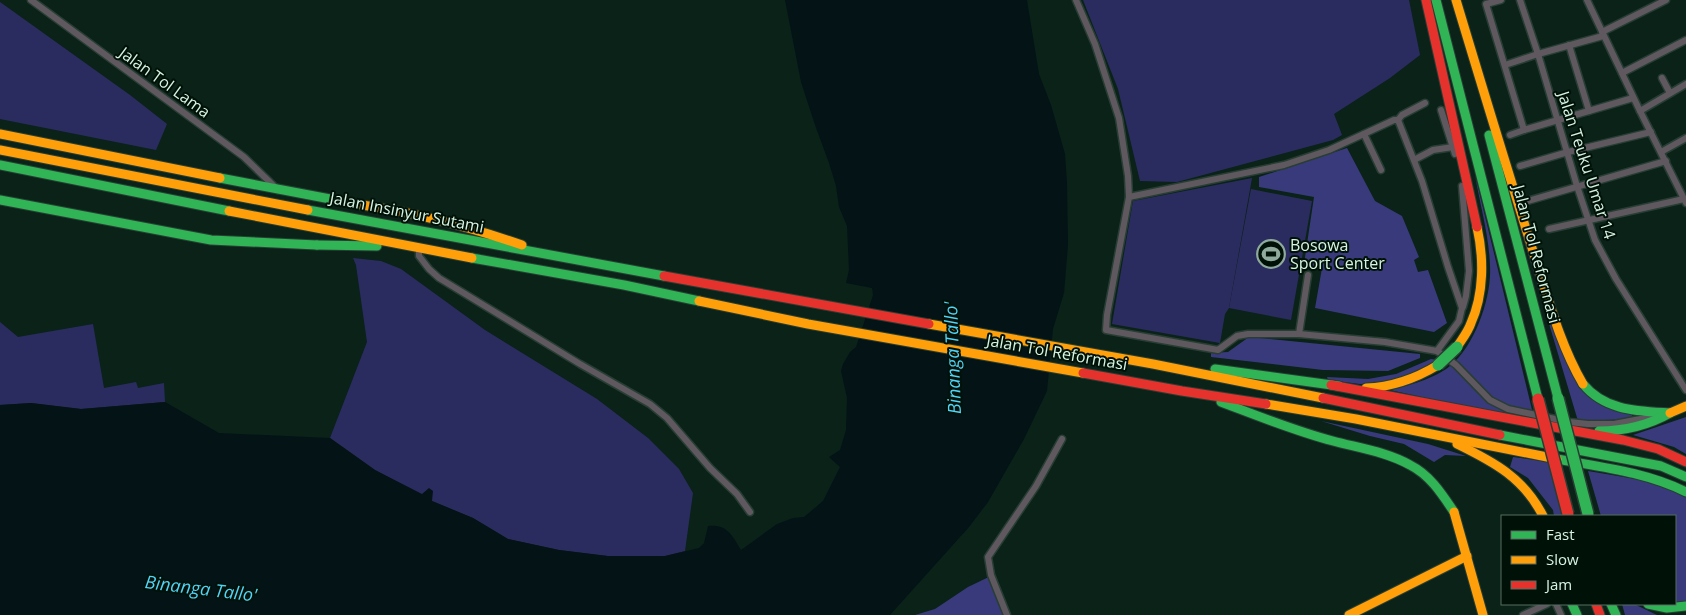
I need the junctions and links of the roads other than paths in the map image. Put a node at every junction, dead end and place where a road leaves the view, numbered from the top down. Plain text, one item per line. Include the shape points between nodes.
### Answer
1 (31, 0) edge
2 (1076, 0) edge
3 (1426, 0) edge
4 (1436, 0) edge
5 (1455, 0) edge
6 (1501, 0) edge
7 (1520, 0) edge
8 (1587, 0) edge
9 (1666, 0) edge
10 (1603, 34) junction
11 (1686, 40) edge
12 (1569, 45) junction
13 (1538, 54) junction
14 (1505, 64) junction
15 (1622, 73) junction
16 (1662, 78) dead end
17 (1686, 84) edge
18 (1670, 93) junction
19 (1633, 98) junction
20 (1425, 102) dead end
21 (1441, 110) dead end
22 (1589, 111) junction
23 (1640, 111) junction
24 (1398, 120) junction
25 (1557, 120) junction
26 (1524, 130) junction
27 (1651, 132) junction
28 (0, 134) edge
29 (1364, 134) junction
30 (1510, 135) dead end
31 (1686, 138) edge
32 (1453, 147) junction
33 (0, 150) edge
34 (1568, 152) junction
35 (1661, 152) junction
36 (1414, 160) junction
37 (1666, 161) junction
38 (0, 166) edge
39 (1520, 166) dead end
40 (1381, 170) dead end
41 (1577, 186) junction
42 (278, 190) junction
43 (1129, 197) junction
44 (1684, 197) edge
45 (0, 200) edge
46 (1524, 202) dead end
47 (1588, 220) junction
48 (1549, 229) dead end
49 (407, 246) junction
50 (419, 248) junction
51 (560, 258) junction
52 (1308, 275) dead end
53 (809, 302) joint
54 (1462, 308) junction
55 (808, 324) joint
56 (1299, 334) junction
57 (1437, 351) junction
58 (1153, 364) junction
59 (1330, 385) junction
60 (1686, 390) edge
61 (1182, 391) junction
62 (1686, 406) edge
63 (1670, 413) junction
64 (1557, 428) junction
65 (1441, 436) junction
66 (1062, 440) dead end
67 (1682, 460) edge
68 (1686, 477) edge
69 (1686, 492) edge
70 (750, 512) dead end
71 (1543, 515) edge
72 (1569, 515) edge
73 (1588, 515) edge
74 (1467, 556) junction
75 (1545, 605) edge
76 (1651, 605) edge
77 (1686, 606) edge
78 (1007, 615) edge
79 (1349, 615) edge
80 (1483, 615) edge
81 (1523, 615) edge

1 - 42 street, Jalan Tol Lama via 244,156
2 - 43 street via 1095,44 1119,118
3 - 59 main road, bridge via 1478,230 1482,274 1478,301 1471,324 1457,348 1421,376 1399,384 1368,388
4 - 72 main road, bridge
5 - 63 main road via 1535,259 1574,367 1592,393 1609,404 1631,410
5 - 73 main road, Jalan Tol Reformasi, bridge
6 - 14 street via 1486,4
7 - 13 street, Jalan Teuku Umar 14
8 - 10 street
9 - 10 street
10 - 12 street
10 - 15 street
11 - 15 street
12 - 13 street
12 - 22 street
13 - 14 street
13 - 25 street, Jalan Teuku Umar 14
14 - 26 street
15 - 19 street
16 - 18 street
17 - 18 street
18 - 23 street
19 - 22 street
19 - 23 street
20 - 24 street
21 - 32 street
22 - 25 street
23 - 27 street
24 - 29 street
24 - 36 street
25 - 26 street
25 - 34 street, Jalan Teuku Umar 14
26 - 30 street
27 - 34 street
27 - 35 street
28 - 42 main road
29 - 40 street
29 - 43 street via 1284,166
31 - 35 street
32 - 36 street via 1433,150
32 - 54 street via 1463,190 1469,259 1468,286
33 - 51 main road, Jalan Insinyur Sutami
34 - 39 street
34 - 41 street, Jalan Teuku Umar 14
35 - 37 street
36 - 54 street
37 - 41 street
37 - 44 street
38 - 49 main road, Jalan Insinyur Sutami
41 - 46 street
41 - 47 street, Jalan Teuku Umar 14
42 - 51 main road via 395,209 476,229
43 - 56 street via 1106,330 1218,350 1242,334
44 - 47 street
45 - 49 main road via 211,240
47 - 48 street
47 - 60 street, Jalan Teuku Umar 14 via 1616,279
49 - 50 main road, Jalan Insinyur Sutami
50 - 55 main road, Jalan Insinyur Sutami via 624,285
50 - 70 street via 419,256 426,267 439,278 650,404 667,418
51 - 53 main road, Jalan Insinyur Sutami
52 - 56 street
53 - 58 main road, Jalan Tol Reformasi
54 - 57 street via 1459,321
55 - 61 main road, Jalan Tol Reformasi
56 - 57 street via 1385,342
57 - 63 street via 1456,365 1490,400 1508,409 1588,424 1614,424
58 - 59 main road via 1192,366
58 - 68 main road via 1661,466
59 - 64 main road
61 - 65 main road
61 - 74 main road via 1411,465 1438,487 1454,512
62 - 63 main road
63 - 64 main road via 1630,430 1601,432
64 - 67 main road via 1657,449
65 - 69 main road via 1644,476
65 - 71 main road via 1508,473 1528,492
66 - 78 street via 1036,486 988,557 991,575
74 - 79 main road
74 - 80 main road
75 - 81 street
76 - 77 main road via 1660,608

